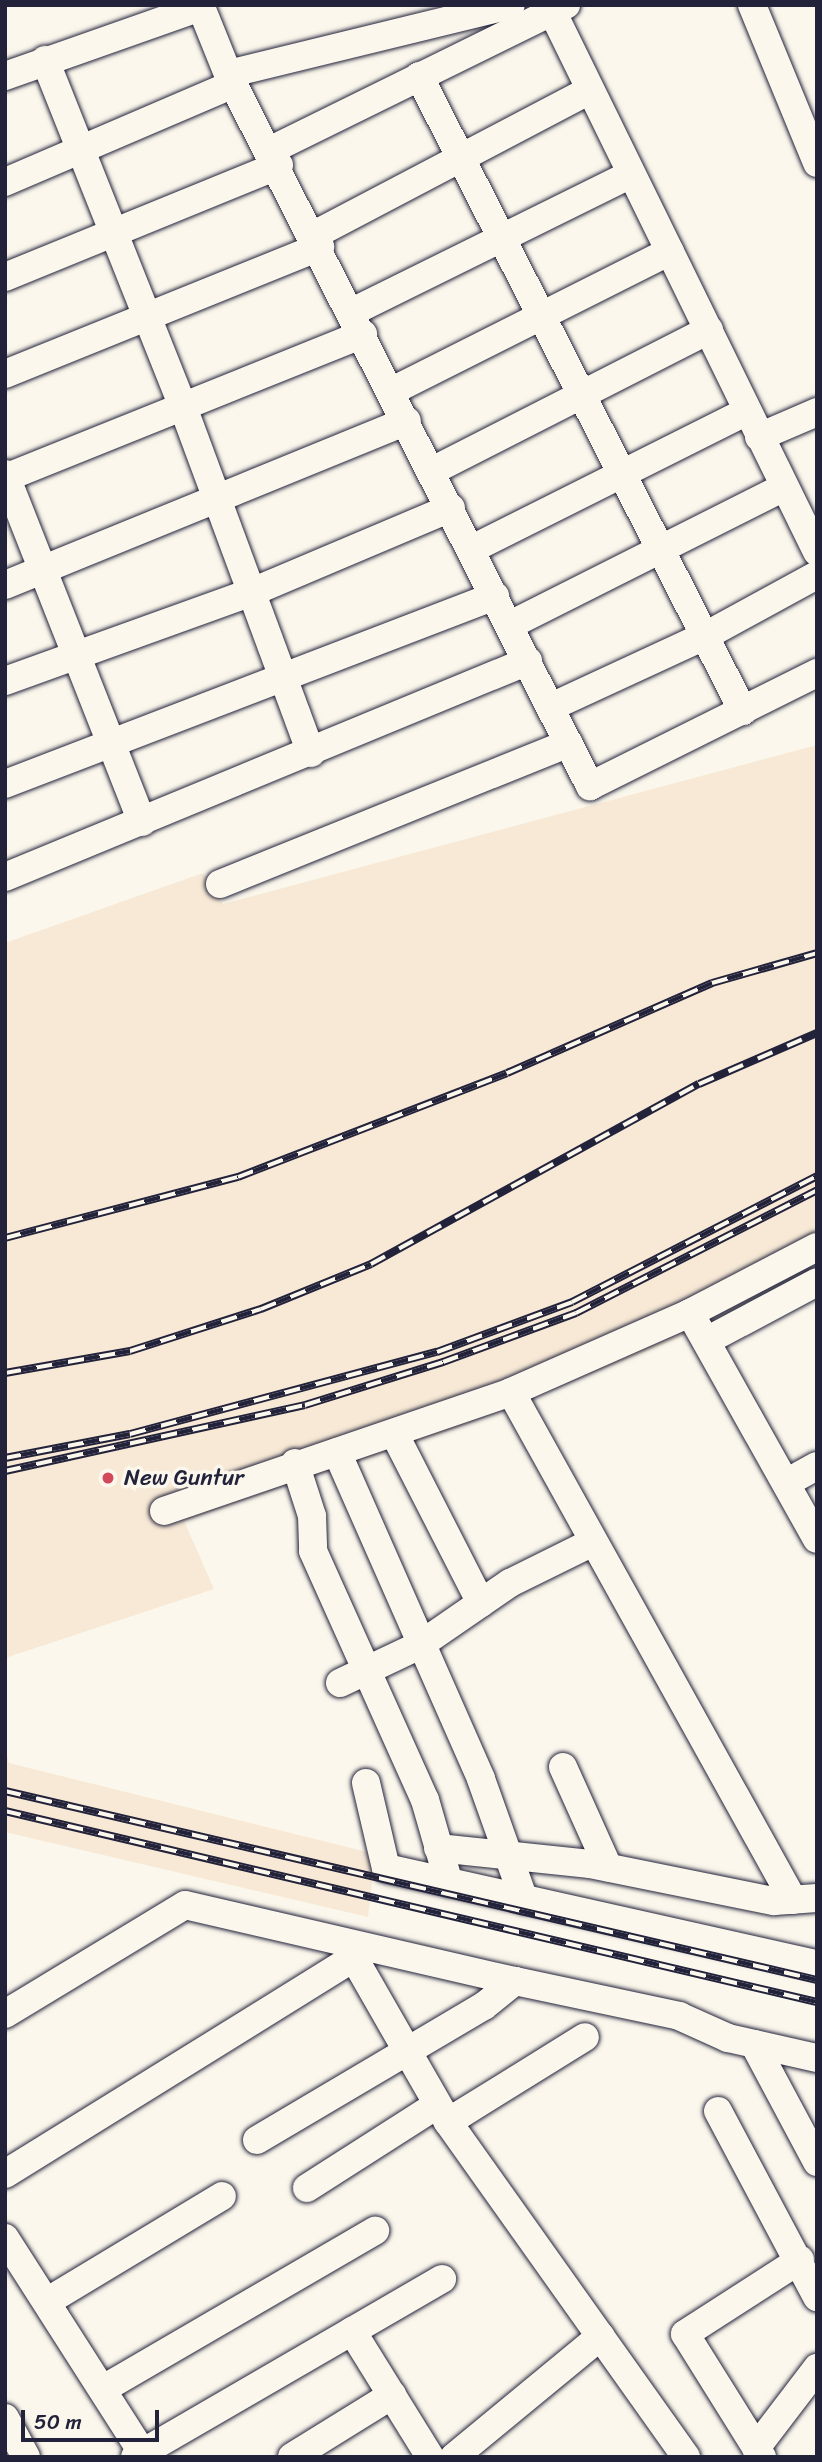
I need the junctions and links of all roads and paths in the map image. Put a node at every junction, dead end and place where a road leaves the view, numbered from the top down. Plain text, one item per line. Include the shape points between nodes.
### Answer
1 (752, 5) edge
2 (536, 9) edge
3 (140, 15) edge
4 (45, 60) junction
5 (5, 76) edge
6 (419, 76) junction
7 (231, 79) junction
8 (590, 90) junction
9 (81, 152) junction
10 (461, 157) junction
11 (275, 158) junction
12 (817, 163) edge
13 (631, 174) junction
14 (5, 182) edge
15 (113, 231) junction
16 (501, 236) junction
17 (317, 241) junction
18 (670, 251) junction
19 (5, 277) edge
20 (540, 312) junction
21 (146, 317) junction
22 (358, 323) junction
23 (709, 330) junction
24 (5, 374) edge
25 (392, 391) junction
26 (580, 397) junction
27 (183, 407) junction
28 (747, 411) junction
29 (817, 412) edge
30 (407, 421) junction
31 (760, 437) junction
32 (432, 471) junction
33 (623, 474) junction
34 (6, 476) edge
35 (784, 487) junction
36 (218, 499) junction
37 (451, 508) junction
38 (472, 549) junction
39 (662, 551) junction
40 (817, 552) edge
41 (44, 572) junction
42 (817, 575) edge
43 (5, 586) edge
44 (252, 592) junction
45 (495, 596) junction
46 (510, 625) junction
47 (705, 636) junction
48 (76, 653) junction
49 (528, 661) junction
50 (817, 673) edge
51 (284, 677) junction
52 (5, 681) edge
53 (551, 707) junction
54 (743, 710) junction
55 (111, 742) junction
56 (569, 743) junction
57 (311, 753) junction
58 (5, 784) edge
59 (142, 822) junction
60 (5, 877) edge
61 (220, 884) dead end
62 (817, 1247) edge
63 (817, 1282) edge
64 (690, 1313) junction
65 (708, 1340) junction
66 (512, 1392) junction
67 (394, 1433) junction
68 (337, 1452) junction
69 (295, 1463) junction
70 (817, 1466) edge
71 (786, 1483) junction
72 (164, 1511) dead end
73 (817, 1539) edge
74 (592, 1543) junction
75 (481, 1603) junction
76 (419, 1645) junction
77 (367, 1670) junction
78 (340, 1683) dead end
79 (563, 1767) dead end
80 (366, 1783) dead end
81 (438, 1848) junction
82 (508, 1855) junction
83 (608, 1867) junction
84 (449, 1883) junction
85 (805, 1899) edge
86 (524, 1900) junction
87 (817, 1964) edge
88 (514, 1980) junction
89 (5, 2014) edge
90 (585, 2037) dead end
91 (754, 2044) junction
92 (404, 2052) junction
93 (817, 2058) edge
94 (718, 2111) dead end
95 (442, 2114) junction
96 (257, 2140) dead end
97 (817, 2162) edge
98 (5, 2174) edge
99 (307, 2188) dead end
100 (222, 2196) dead end
101 (375, 2231) dead end
102 (5, 2238) edge
103 (800, 2260) junction
104 (442, 2279) dead end
105 (817, 2297) edge
106 (48, 2301) junction
107 (352, 2331) junction
108 (601, 2336) junction
109 (817, 2368) edge
110 (103, 2389) junction
111 (392, 2395) junction
112 (5, 2418) edge
113 (759, 2452) edge
114 (141, 2455) edge
115 (26, 2457) edge
116 (292, 2457) edge
117 (430, 2457) edge
118 (454, 2457) edge
119 (686, 2457) edge

1 - 12 street
2 - 6 street
2 - 7 street
2 - 8 street
3 - 4 street
3 - 7 street via 201,7
4 - 5 street
4 - 9 street
6 - 10 street
6 - 11 street
7 - 9 street
7 - 11 street
8 - 10 street
8 - 13 street
9 - 14 street
9 - 15 street
10 - 16 street
10 - 17 street
11 - 15 street
11 - 17 street
13 - 16 street
13 - 18 street
15 - 19 street
15 - 21 street
16 - 20 street
16 - 22 street
17 - 21 street
17 - 22 street
18 - 20 street
18 - 23 street
20 - 25 street
20 - 26 street
21 - 24 street
21 - 27 street
22 - 25 street
22 - 27 street
23 - 26 street
23 - 28 street
25 - 30 street
26 - 32 street
26 - 33 street
27 - 34 street
27 - 36 street
28 - 31 street
28 - 33 street
29 - 31 street
30 - 32 street
30 - 36 street
31 - 35 street
32 - 37 street
33 - 38 street
33 - 39 street
34 - 41 street
35 - 39 street
35 - 40 street
36 - 41 street
36 - 44 street
37 - 38 street
37 - 44 street
38 - 45 street
39 - 46 street
39 - 47 street
41 - 43 street
41 - 48 street
42 - 47 street
44 - 48 street
44 - 51 street
45 - 46 street
45 - 51 street
46 - 49 street
47 - 53 street
47 - 54 street
48 - 52 street
48 - 55 street
49 - 53 street
49 - 57 street
50 - 54 street
51 - 55 street
51 - 57 street
53 - 56 street
54 - 56 street via 590,786
55 - 58 street
55 - 59 street
56 - 61 street
57 - 59 street
59 - 60 street
62 - 64 street
63 - 65 street
64 - 65 street
64 - 66 street
65 - 71 street
66 - 67 street
66 - 74 street
67 - 68 street
67 - 75 street
68 - 69 street
68 - 76 street
69 - 72 street
69 - 77 street via 312,1516 313,1551
70 - 71 street
71 - 73 street
74 - 75 street
74 - 85 street
75 - 76 street
76 - 77 street
76 - 82 street
77 - 78 street
77 - 81 street via 425,1800
79 - 83 street
80 - 84 street via 386,1868
81 - 82 street
81 - 84 street
82 - 83 street
82 - 86 street
83 - 85 street
84 - 86 street
86 - 87 street
88 - 89 street via 185,1905
88 - 91 street via 679,2016
88 - 92 street
90 - 95 street
91 - 93 street
91 - 97 street
92 - 95 street
92 - 96 street
92 - 98 street via 354,1958
94 - 103 street
95 - 99 street
95 - 108 street
100 - 106 street
101 - 110 street
102 - 106 street
103 - 105 street
103 - 113 street via 685,2334
104 - 107 street
106 - 110 street
107 - 111 street
107 - 114 street
108 - 118 street
108 - 119 street
109 - 113 street
110 - 114 street
111 - 116 street
111 - 117 street
112 - 115 street

